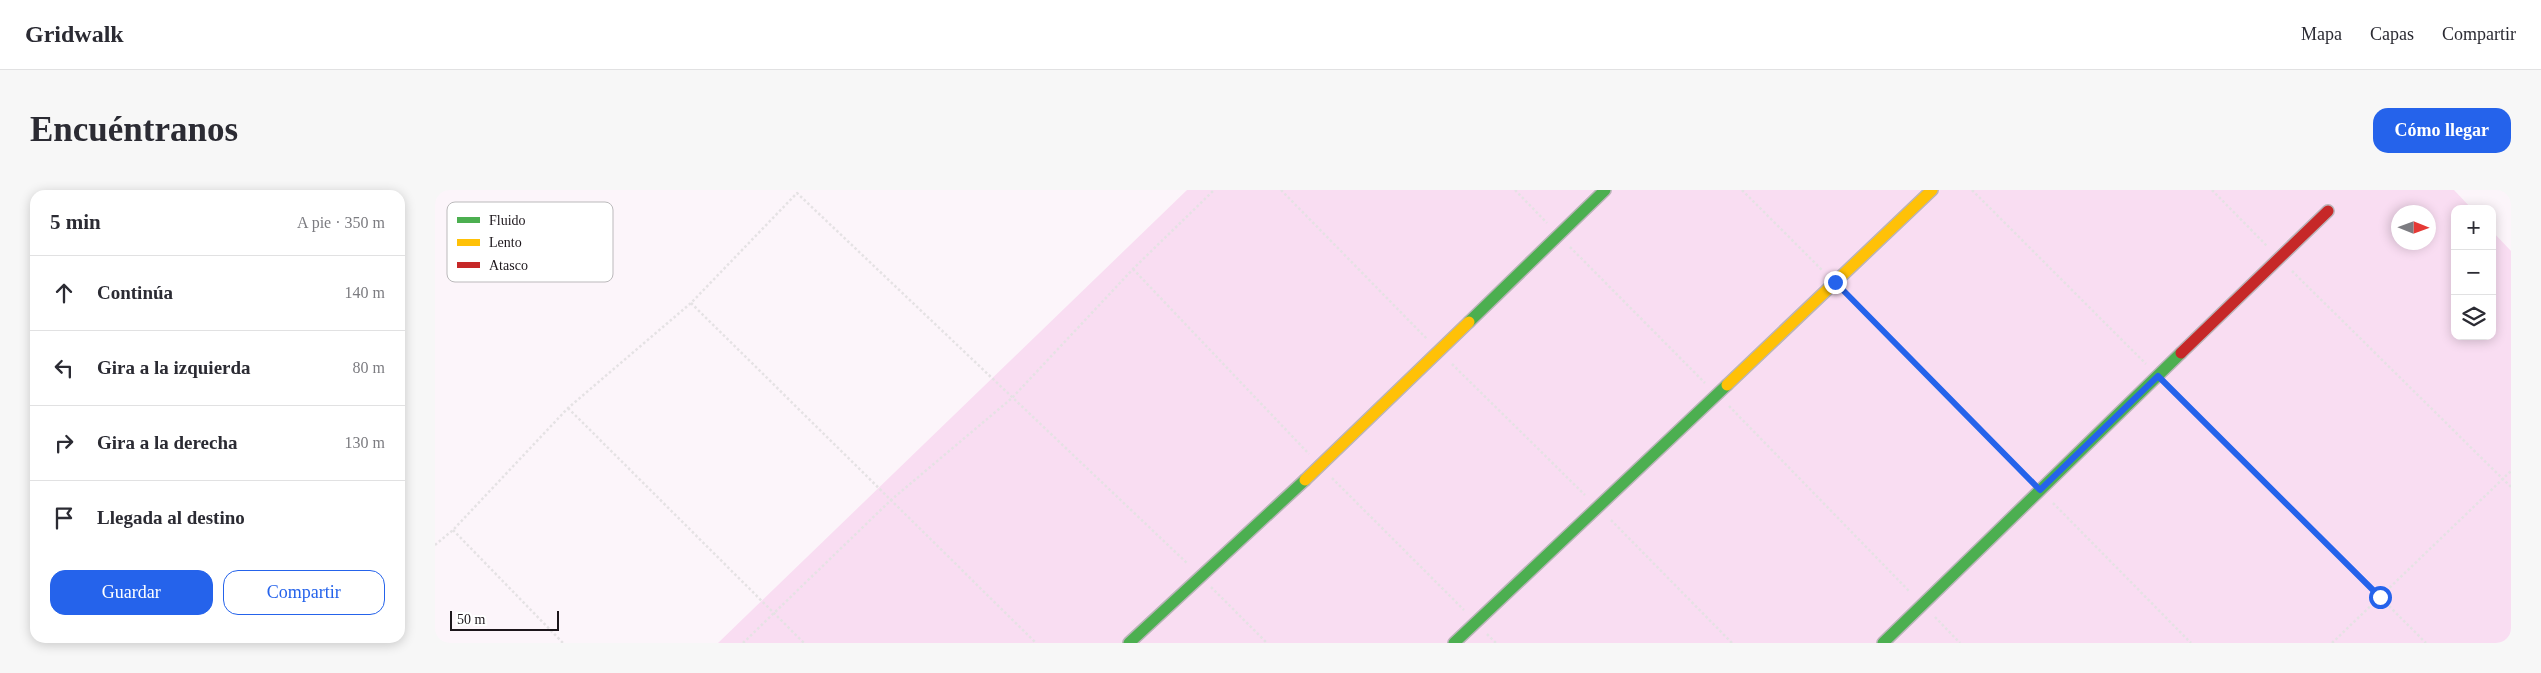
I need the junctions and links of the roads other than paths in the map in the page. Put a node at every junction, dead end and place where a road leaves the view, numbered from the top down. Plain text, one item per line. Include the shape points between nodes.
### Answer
1 (1605, 190) edge
2 (1932, 190) edge
3 (2328, 210) dead end
4 (1129, 643) edge
5 (1455, 643) edge
6 (1883, 643) edge

1 - 4 street via 1321,466
2 - 5 street
3 - 6 street

